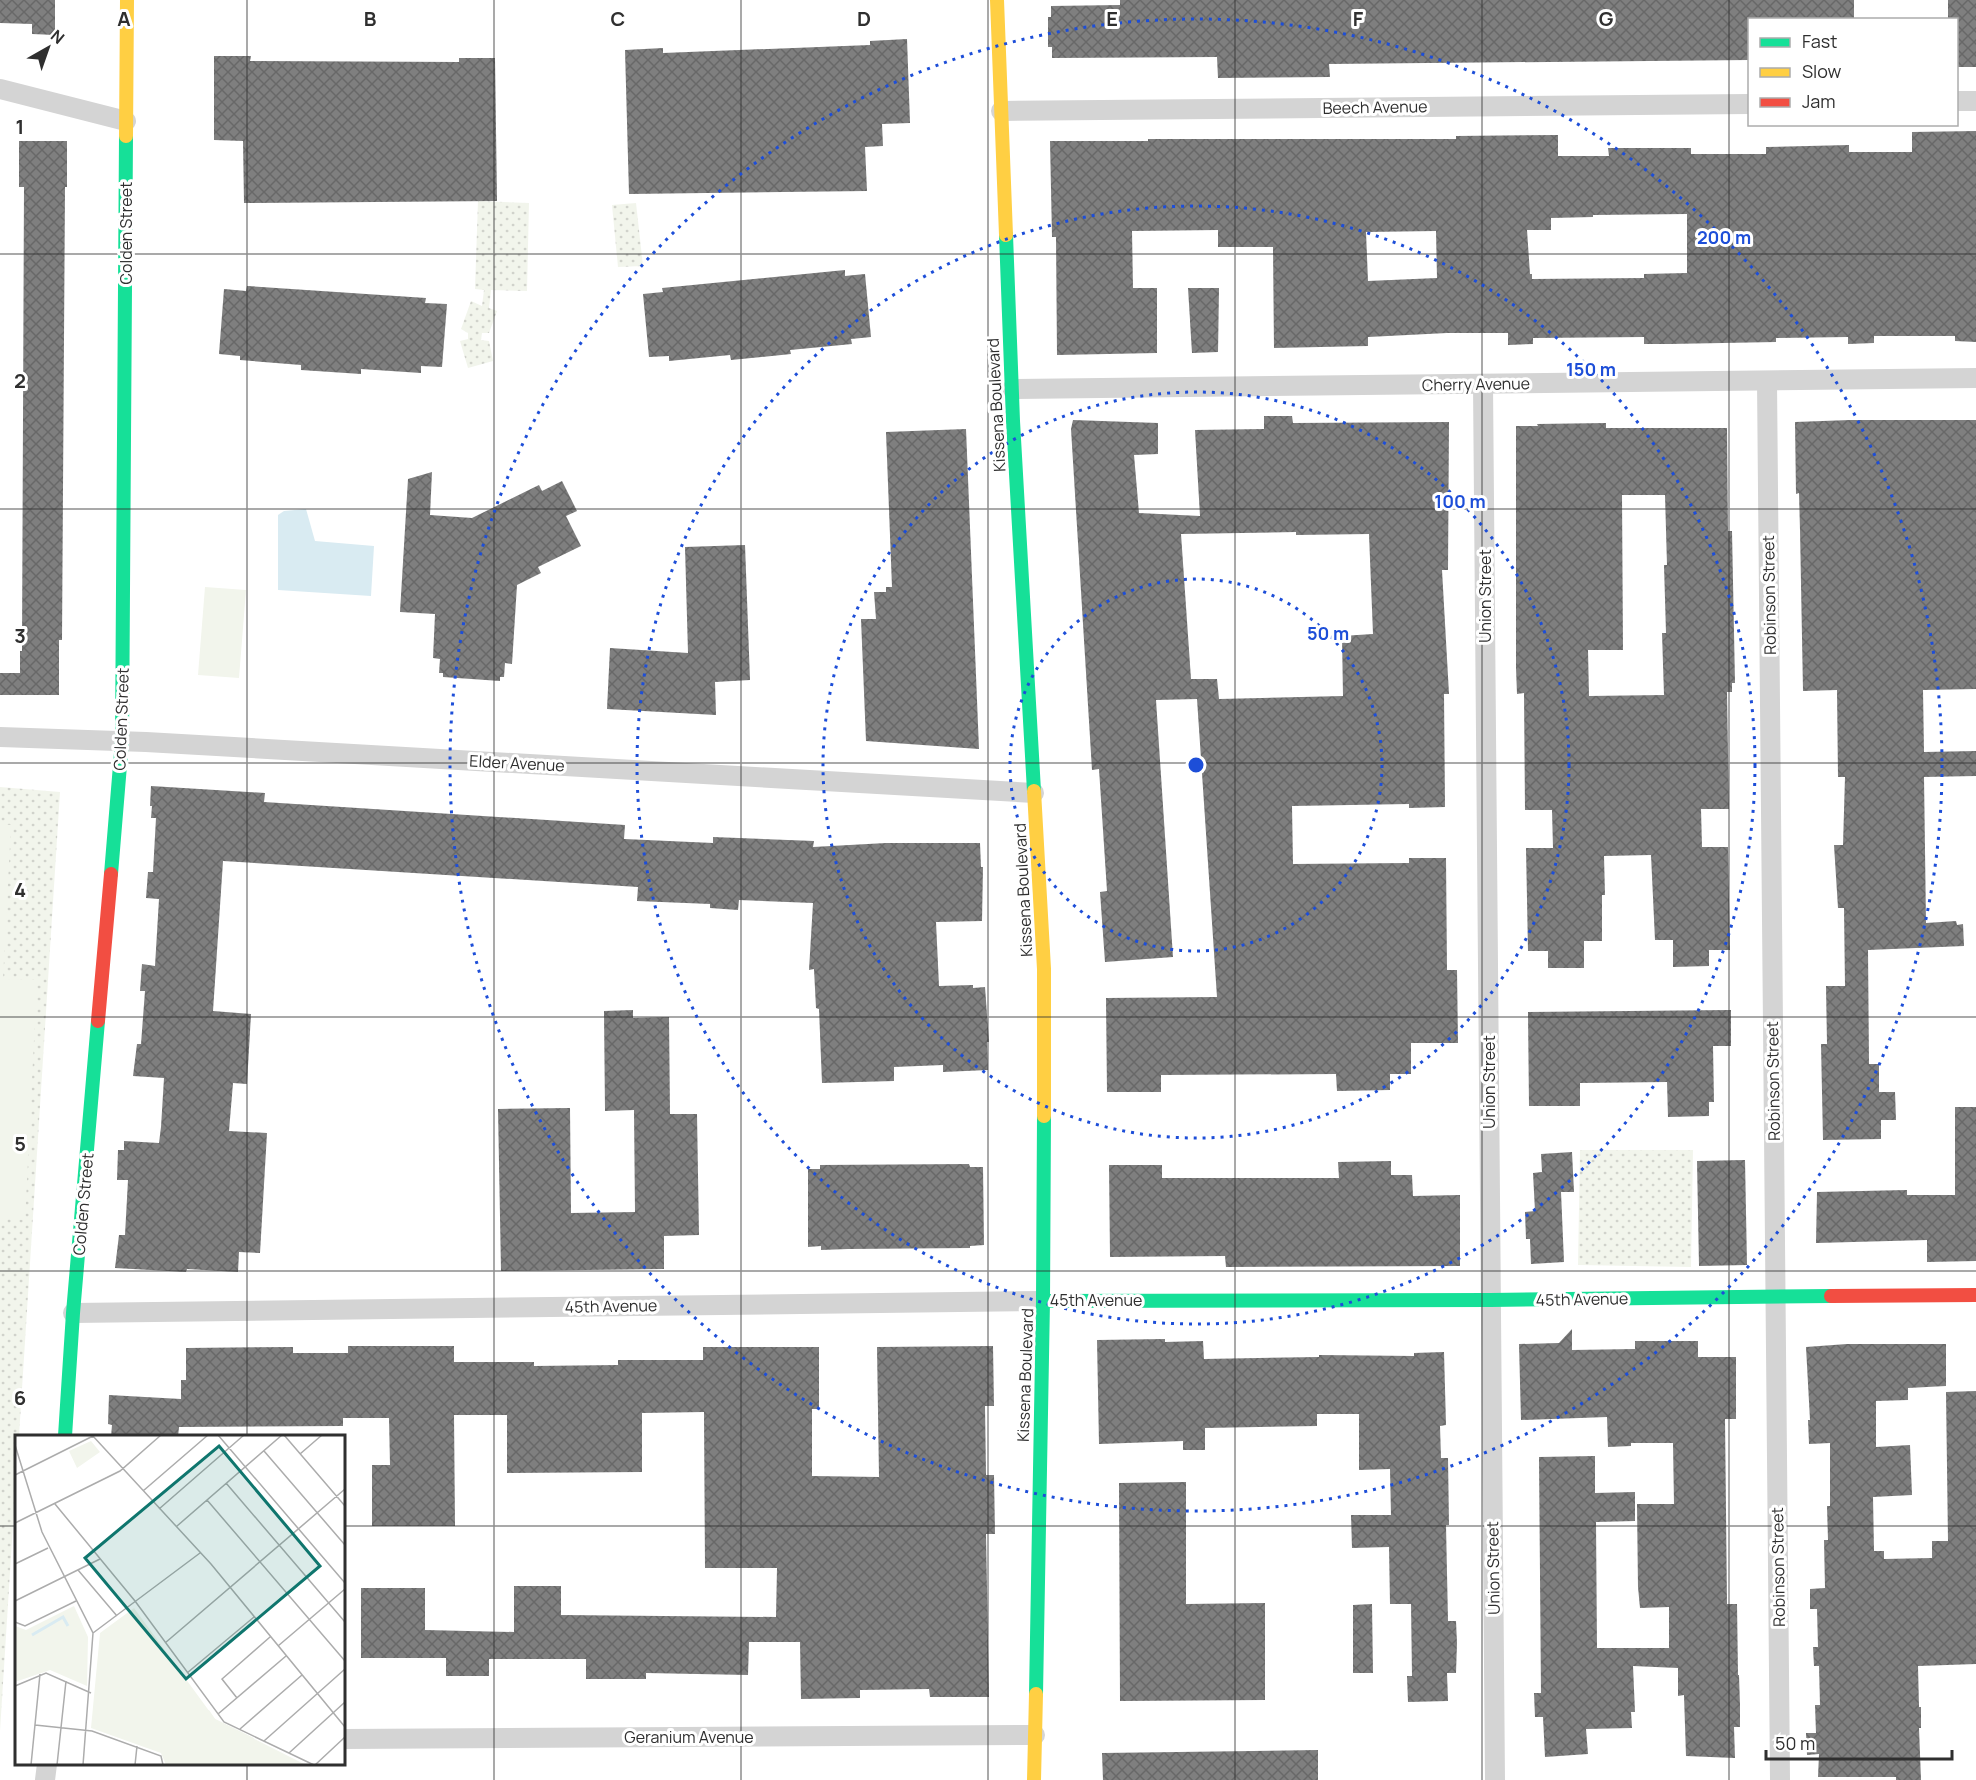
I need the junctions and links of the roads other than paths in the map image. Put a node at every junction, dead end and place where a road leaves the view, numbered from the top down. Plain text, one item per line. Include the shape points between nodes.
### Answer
1 (127, 0) edge
2 (997, 0) edge
3 (0, 89) edge
4 (1958, 101) edge
5 (1976, 101) edge
6 (1748, 104) edge
7 (1001, 111) junction
8 (126, 121) junction
9 (1976, 378) edge
10 (1767, 381) junction
11 (1483, 384) junction
12 (1012, 389) junction
13 (0, 737) edge
14 (122, 741) junction
15 (1034, 793) junction
16 (1976, 1295) edge
17 (1775, 1297) junction
18 (1044, 1300) junction
19 (1490, 1300) junction
20 (73, 1313) junction
21 (65, 1435) edge
22 (1035, 1735) junction
23 (345, 1739) edge
24 (46, 1765) edge
25 (45, 1780) edge
26 (1034, 1780) edge
27 (1495, 1780) edge
28 (1780, 1780) edge

1 - 8 street, Colden Street
2 - 7 street, Kissena Boulevard
3 - 8 street
4 - 5 street
6 - 7 street, Beech Avenue
7 - 12 street, Kissena Boulevard
8 - 14 street, Colden Street
9 - 10 street, Cherry Avenue
10 - 11 street, Cherry Avenue
10 - 17 street, Robinson Street
11 - 12 street, Cherry Avenue
11 - 19 street, Union Street
12 - 15 street, Kissena Boulevard
13 - 14 street, Elder Avenue
14 - 15 street, Elder Avenue
14 - 20 street, Colden Street
15 - 18 street, Kissena Boulevard via 1044,969
16 - 17 street, 45th Avenue
17 - 19 street, 45th Avenue
17 - 28 street, Robinson Street
18 - 19 street, 45th Avenue
18 - 20 street, 45th Avenue
18 - 22 street, Kissena Boulevard
19 - 27 street, Union Street
20 - 21 street, Colden Street
22 - 23 street, Geranium Avenue
22 - 26 street, Kissena Boulevard
24 - 25 street

